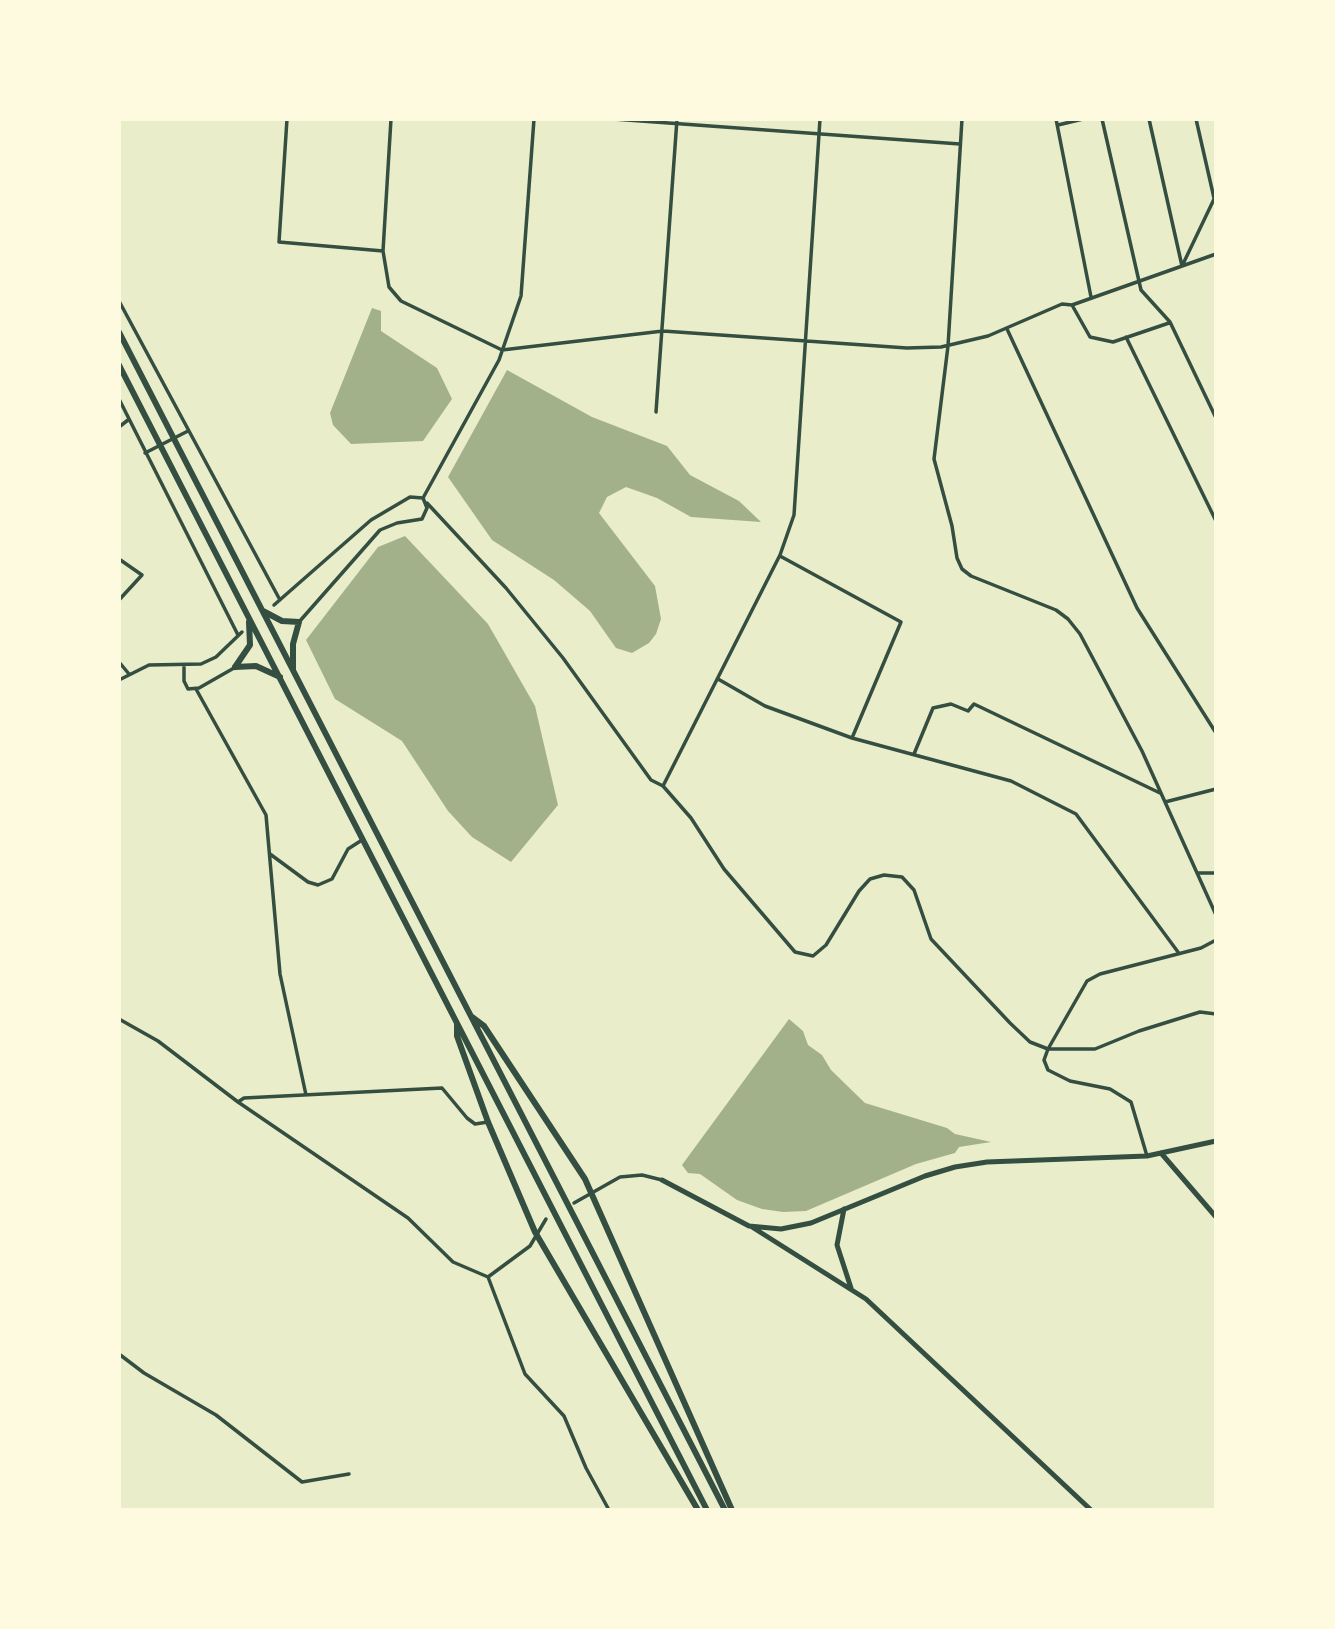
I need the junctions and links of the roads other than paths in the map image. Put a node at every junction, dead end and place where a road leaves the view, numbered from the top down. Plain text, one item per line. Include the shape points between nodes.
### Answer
1 (287, 119) edge
2 (391, 119) edge
3 (534, 119) edge
4 (613, 119) edge
5 (820, 119) edge
6 (962, 119) edge
7 (1056, 119) edge
8 (1083, 119) edge
9 (1102, 119) edge
10 (1149, 119) edge
11 (1196, 119) edge
12 (677, 121) edge
13 (1058, 125) junction
14 (819, 133) junction
15 (960, 144) junction
16 (1215, 196) edge
17 (383, 251) junction
18 (1216, 254) edge
19 (1182, 266) junction
20 (1139, 282) junction
21 (1090, 297) junction
22 (119, 301) edge
23 (1072, 304) junction
24 (1170, 322) junction
25 (1007, 329) junction
26 (663, 331) junction
27 (119, 332) edge
28 (1126, 337) junction
29 (804, 341) junction
30 (948, 346) junction
31 (502, 350) junction
32 (119, 365) edge
33 (119, 399) edge
34 (656, 412) dead end
35 (1216, 418) edge
36 (128, 420) junction
37 (119, 427) edge
38 (188, 431) junction
39 (173, 439) junction
40 (160, 445) junction
41 (145, 453) junction
42 (423, 498) junction
43 (427, 503) junction
44 (1214, 510) edge
45 (1216, 521) edge
46 (780, 555) junction
47 (119, 559) edge
48 (119, 600) edge
49 (280, 600) junction
50 (274, 605) dead end
51 (262, 610) junction
52 (249, 619) junction
53 (299, 622) junction
54 (119, 662) edge
55 (184, 667) junction
56 (235, 667) junction
57 (293, 672) junction
58 (129, 674) junction
59 (280, 677) junction
60 (718, 679) junction
61 (119, 680) edge
62 (196, 689) junction
63 (1216, 733) edge
64 (852, 738) junction
65 (914, 754) junction
66 (663, 786) junction
67 (1216, 789) edge
68 (1162, 794) junction
69 (1165, 802) junction
70 (363, 839) junction
71 (270, 855) junction
72 (1197, 873) junction
73 (1216, 873) edge
74 (1216, 915) edge
75 (1216, 940) edge
76 (1178, 953) junction
77 (1216, 1014) edge
78 (471, 1016) junction
79 (119, 1019) edge
80 (457, 1022) junction
81 (1048, 1049) junction
82 (306, 1095) junction
83 (238, 1102) junction
84 (488, 1122) junction
85 (1216, 1141) edge
86 (1161, 1153) junction
87 (1147, 1156) junction
88 (662, 1180) joint
89 (591, 1192) junction
90 (574, 1203) dead end
91 (844, 1209) junction
92 (1216, 1217) edge
93 (546, 1219) dead end
94 (749, 1226) junction
95 (535, 1232) junction
96 (488, 1277) junction
97 (850, 1288) junction
98 (119, 1354) edge
99 (349, 1474) dead end
100 (609, 1510) edge
101 (698, 1510) edge
102 (707, 1510) edge
103 (725, 1510) edge
104 (732, 1510) edge
105 (1091, 1510) edge

1 - 17 street via 279,242
2 - 17 street
3 - 31 street via 521,296
4 - 12 street
5 - 14 street
6 - 15 street
7 - 13 street
8 - 13 street
9 - 20 street
10 - 19 street
11 - 16 street
12 - 14 street
12 - 26 street
13 - 21 street
14 - 15 street
14 - 29 street
15 - 30 street
16 - 19 street
17 - 31 street via 389,287 401,300
18 - 19 street
19 - 20 street
20 - 21 street
20 - 24 street
21 - 23 street
22 - 38 street
23 - 25 street via 1062,304
23 - 28 street via 1090,337 1113,342
24 - 28 street
24 - 35 street
25 - 30 street
25 - 63 street via 1137,608
26 - 29 street
26 - 31 street
26 - 34 street
27 - 39 highway
28 - 44 street
29 - 30 street
29 - 46 street via 794,515
30 - 68 street via 934,459 962,569 1068,619 1111,691
31 - 42 street
32 - 40 highway
33 - 36 street
36 - 37 street
36 - 41 street
38 - 39 street
38 - 49 street
39 - 40 street
39 - 51 highway
40 - 41 street
40 - 52 highway
41 - 55 street via 240,634 216,657
42 - 43 street
42 - 49 street via 410,496 371,520
43 - 53 street via 422,519 380,530
43 - 66 street via 506,588 651,780
44 - 45 street
46 - 60 street
46 - 64 street via 901,622
47 - 48 street via 142,575
49 - 50 street
51 - 53 highway via 282,621
51 - 57 highway
52 - 56 highway via 250,645
52 - 59 highway
53 - 57 highway
54 - 58 street
55 - 58 street via 149,664
55 - 62 street via 188,689
56 - 59 highway via 256,666
56 - 62 street
57 - 78 highway
58 - 61 street
59 - 70 highway
60 - 64 street via 765,706
60 - 66 street
62 - 71 street via 266,815
64 - 65 street
65 - 68 street via 933,708 951,704 968,712 974,704
65 - 76 street via 1012,781 1076,814
66 - 81 street via 691,818 724,869 795,952 813,956 826,945 870,880 884,875 902,877 914,890 931,939 1030,1042
67 - 69 street
68 - 69 street
69 - 72 street
70 - 71 street via 348,849 332,879 318,885
70 - 80 highway
71 - 82 street via 280,974
72 - 73 street
72 - 74 street
75 - 76 street
76 - 81 street via 1087,981
77 - 81 street via 1200,1012 1095,1049
78 - 89 highway via 484,1026
78 - 103 highway
79 - 83 street via 158,1041
80 - 84 highway via 457,1036
80 - 102 highway
81 - 87 street via 1044,1060 1048,1070 1070,1081 1110,1089 1131,1102
82 - 83 street
82 - 84 street via 442,1088 475,1124
83 - 96 street via 408,1218 453,1262
84 - 95 highway
85 - 86 street
86 - 87 street
86 - 92 street
87 - 91 street via 955,1167
88 - 89 street via 642,1175 620,1177
88 - 94 street
89 - 90 street
89 - 104 highway
91 - 94 street via 793,1228
91 - 97 street via 837,1245
93 - 95 street
94 - 97 street
95 - 96 street via 530,1246
95 - 101 highway
96 - 100 street via 526,1374 564,1416
97 - 105 street
98 - 99 street via 216,1415 302,1482

